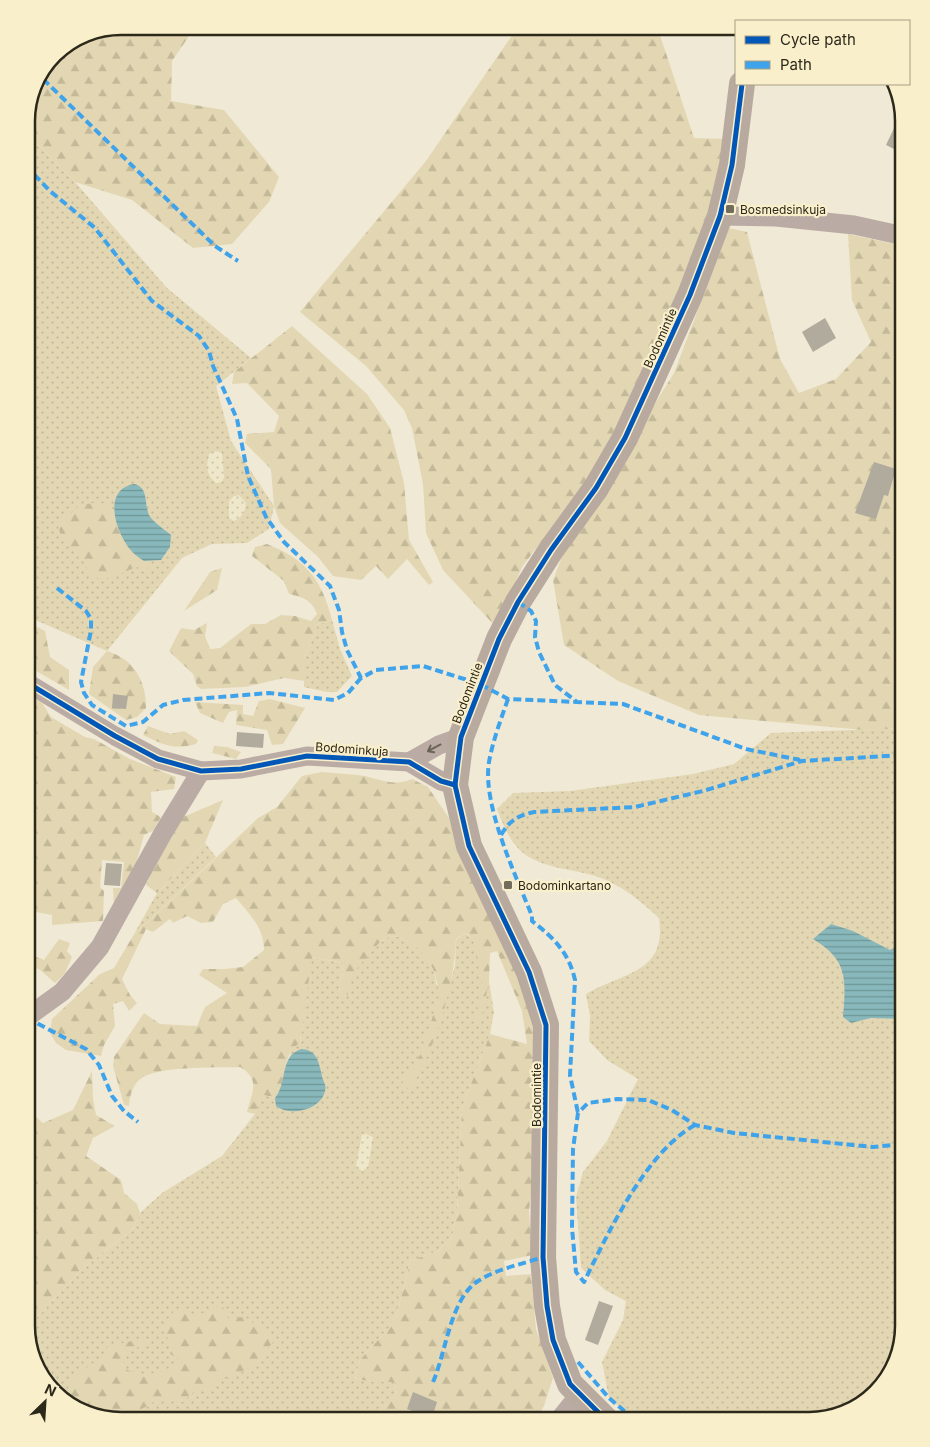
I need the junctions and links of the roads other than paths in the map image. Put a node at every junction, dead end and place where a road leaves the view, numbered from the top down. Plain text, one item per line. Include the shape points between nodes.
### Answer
1 (742, 85) edge
2 (720, 216) junction
3 (895, 234) edge
4 (35, 687) edge
5 (461, 737) junction
6 (409, 762) junction
7 (201, 770) junction
8 (455, 785) junction
9 (35, 1012) edge
10 (579, 1395) junction
11 (565, 1412) edge
12 (598, 1412) edge

1 - 2 street, Bodomintie via 732,166
2 - 3 street via 776,217 854,225
2 - 5 street, Bodomintie via 690,295 638,413 596,488 518,602 499,639
4 - 7 street, Bodominkuja via 158,759
5 -> 6 street
5 - 8 street, Bodomintie
6 - 7 street, Bodominkuja via 306,756 241,770
6 - 8 street, Bodominkuja via 441,781
7 - 9 street via 100,947 62,992
8 - 10 street, Bodomintie via 469,846 529,972 546,1026 544,1257 547,1306 553,1340 564,1371
10 - 11 street
10 - 12 street, Bodomintie

